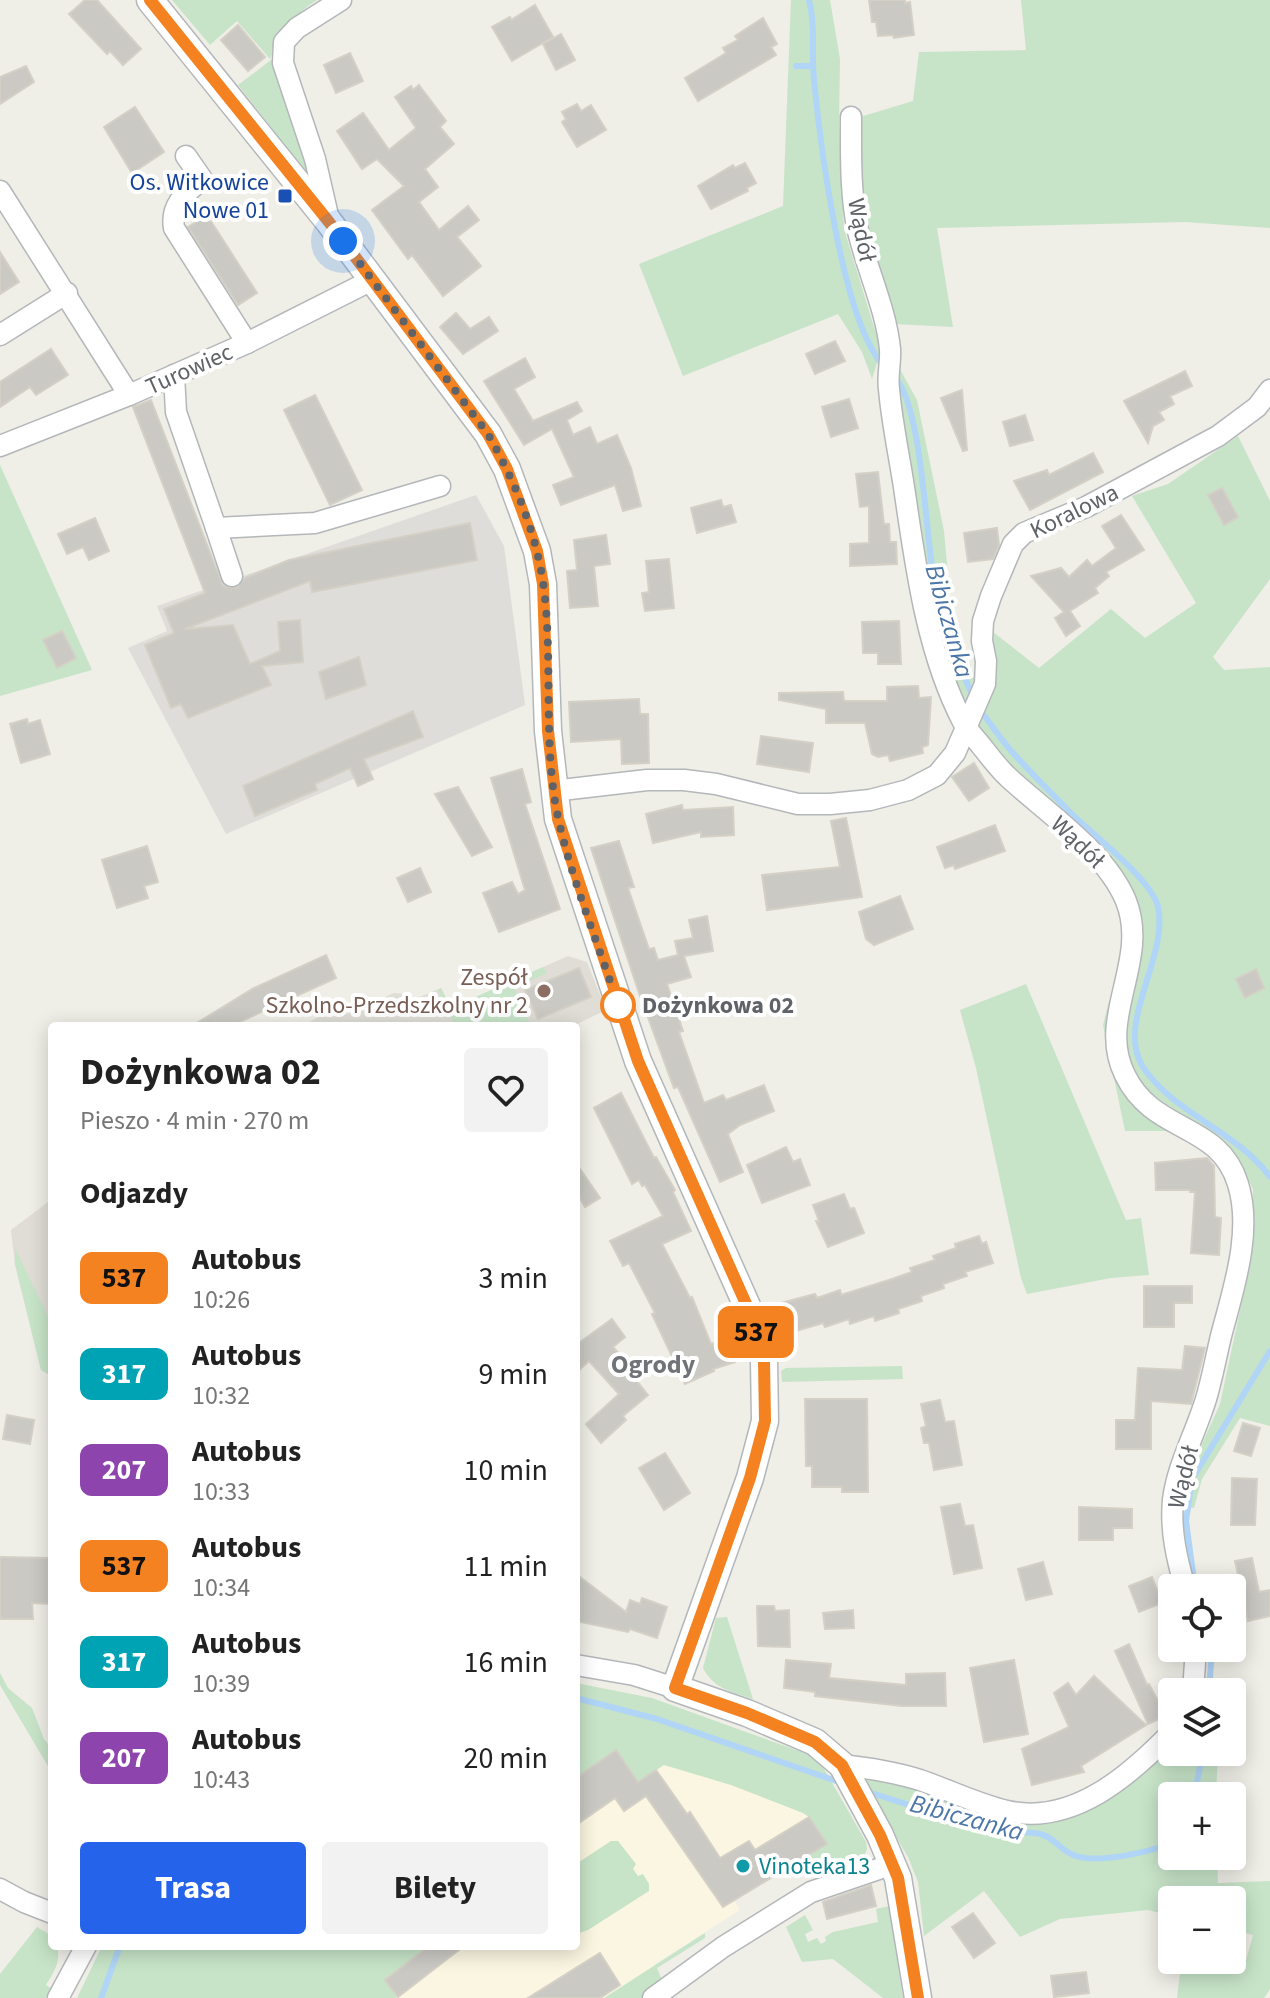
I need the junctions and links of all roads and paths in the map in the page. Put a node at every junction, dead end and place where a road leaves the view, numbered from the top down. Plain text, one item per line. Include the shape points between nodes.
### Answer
1 (150, 0) edge
2 (341, 0) edge
3 (851, 117) dead end
4 (186, 156) dead end
5 (0, 191) edge
6 (329, 222) junction
7 (372, 280) junction
8 (67, 293) junction
9 (0, 335) edge
10 (247, 343) junction
11 (174, 375) junction
12 (1270, 390) edge
13 (129, 395) junction
14 (0, 446) edge
15 (440, 486) dead end
16 (216, 528) junction
17 (232, 576) dead end
18 (968, 719) junction
19 (553, 791) junction
20 (1181, 1574) edge
21 (580, 1666) edge
22 (675, 1688) junction
23 (1158, 1744) edge
24 (845, 1771) junction
25 (893, 1864) junction
26 (0, 1889) edge
27 (48, 1911) edge
28 (84, 1950) edge
29 (58, 1998) edge
30 (653, 1998) edge
31 (918, 1998) edge

1 - 6 street
2 - 6 street via 284,42 283,63 315,159
3 - 18 street, Wądół via 857,227 891,353 888,384 919,579 947,686
4 - 10 street via 202,179 179,200 174,228
5 - 8 street
6 - 7 street
7 - 10 street, Turowiec
7 - 19 street via 488,434 523,508 543,584
8 - 9 street
8 - 13 street
10 - 11 street, Turowiec
11 - 13 street, Turowiec
11 - 16 street via 176,412
12 - 18 street, Koralowa via 1257,407 1218,436 1086,507 1024,533 1013,544 983,621 985,684
13 - 14 street, Turowiec
15 - 16 street via 315,523
16 - 17 street
18 - 19 street, Koralowa via 955,753 937,775 870,800 798,804 684,780
18 - 20 street, Wądół via 1005,774 1112,877 1126,902 1134,934 1128,979 1115,1017 1115,1048 1124,1073 1152,1110 1218,1148 1240,1188 1241,1255 1207,1397 1173,1495
19 - 22 street via 638,1061 751,1315 764,1360 765,1421 750,1478
21 - 22 street
22 - 24 street via 815,1742
23 - 24 street via 1106,1790 1039,1813 1009,1811 880,1769
24 - 25 street
25 - 30 street via 811,1892
25 - 31 street
26 - 27 street
28 - 29 street

